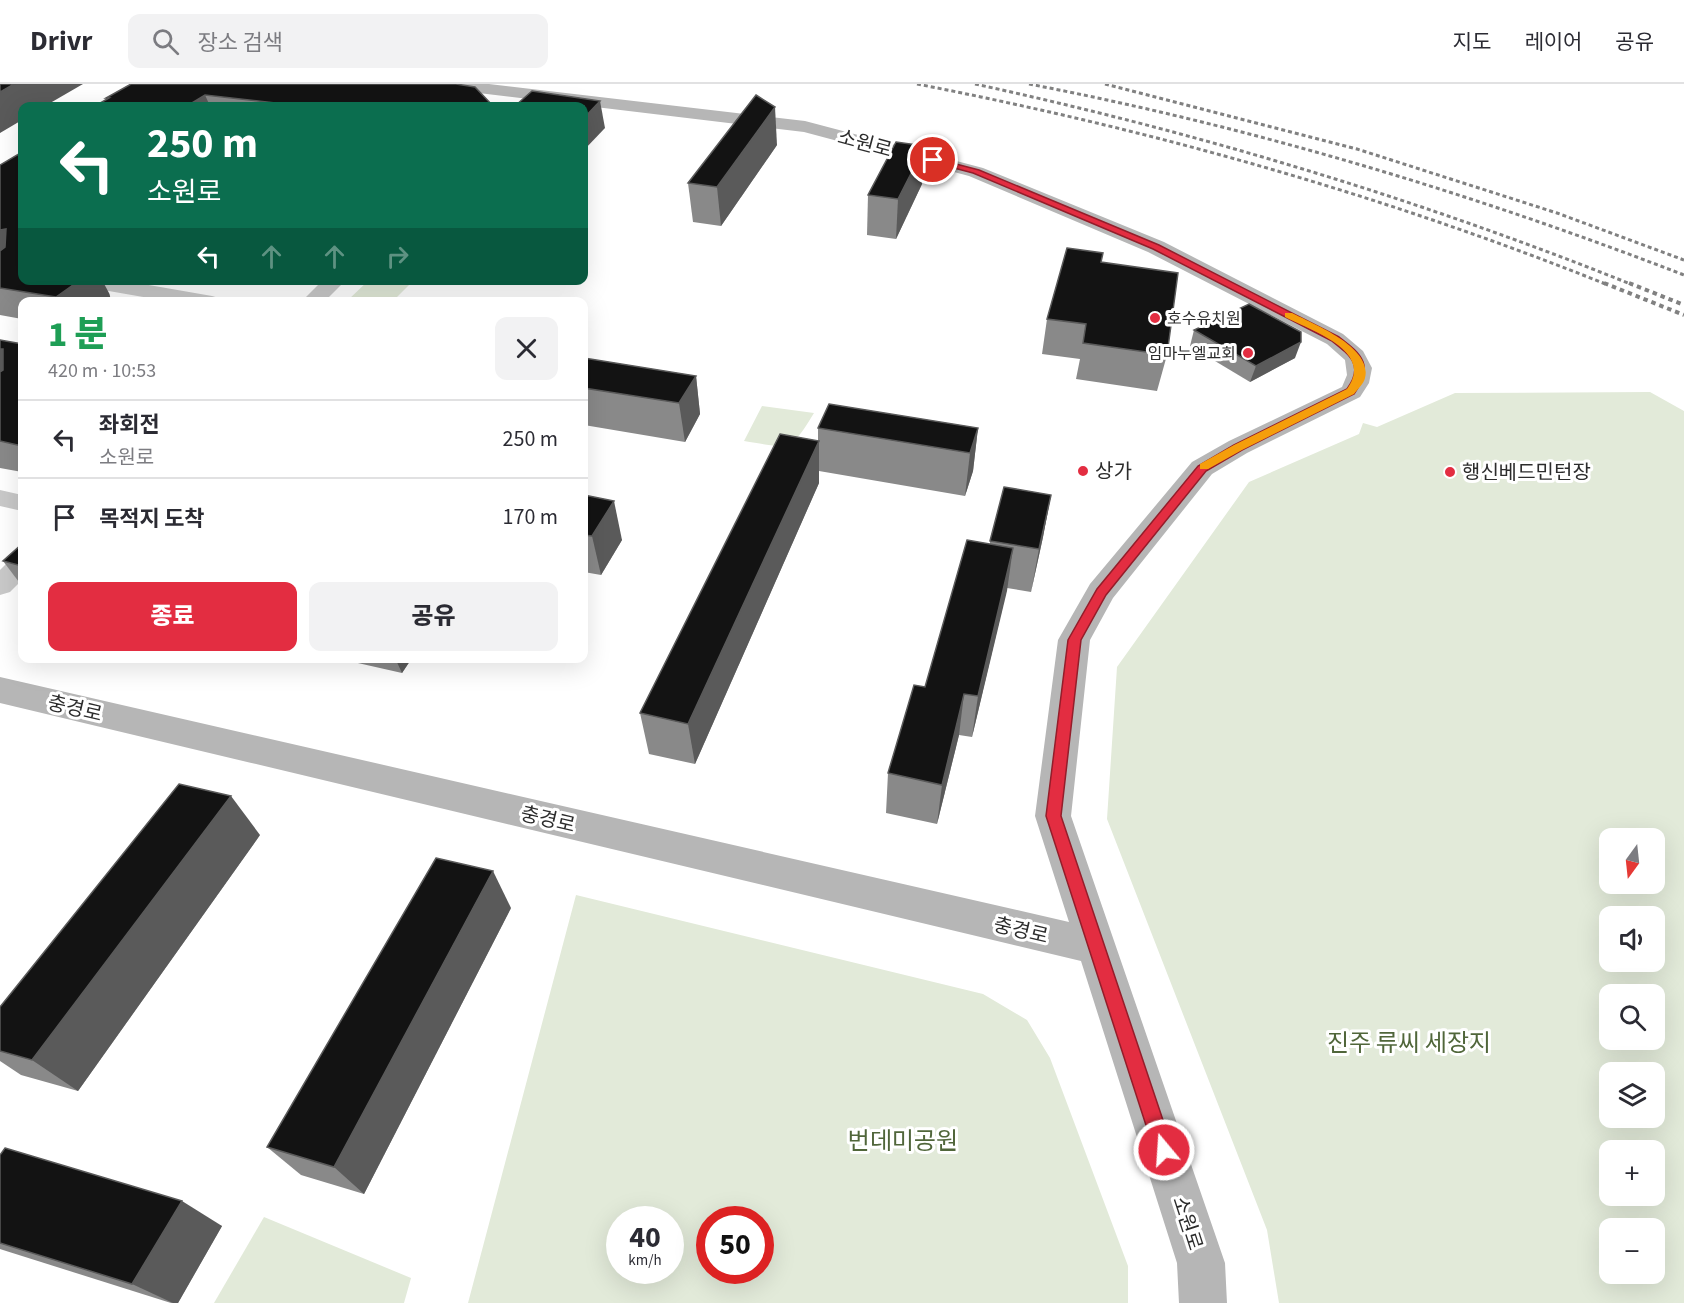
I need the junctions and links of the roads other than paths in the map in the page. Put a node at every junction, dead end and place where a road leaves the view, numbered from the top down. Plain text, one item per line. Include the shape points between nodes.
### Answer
1 (445, 84) edge
2 (533, 100) edge
3 (553, 102) edge
4 (588, 105) edge
5 (111, 285) edge
6 (331, 285) edge
7 (149, 291) edge
8 (183, 297) edge
9 (317, 297) edge
10 (0, 498) edge
11 (18, 502) edge
12 (18, 569) edge
13 (0, 585) edge
14 (0, 690) edge
15 (1097, 947) junction
16 (1203, 1303) edge

1 - 2 main road, 소원로
2 - 3 main road, 소원로
4 - 15 main road, 소원로 via 805,127 976,172 1156,247 1335,339 1360,364 1360,379 1351,392 1202,468 1101,592 1074,640 1053,816
5 - 7 street
6 - 9 street
7 - 8 street
10 - 11 street
12 - 13 street
14 - 15 main road, 충경로
15 - 16 main road, 소원로 via 1201,1263

